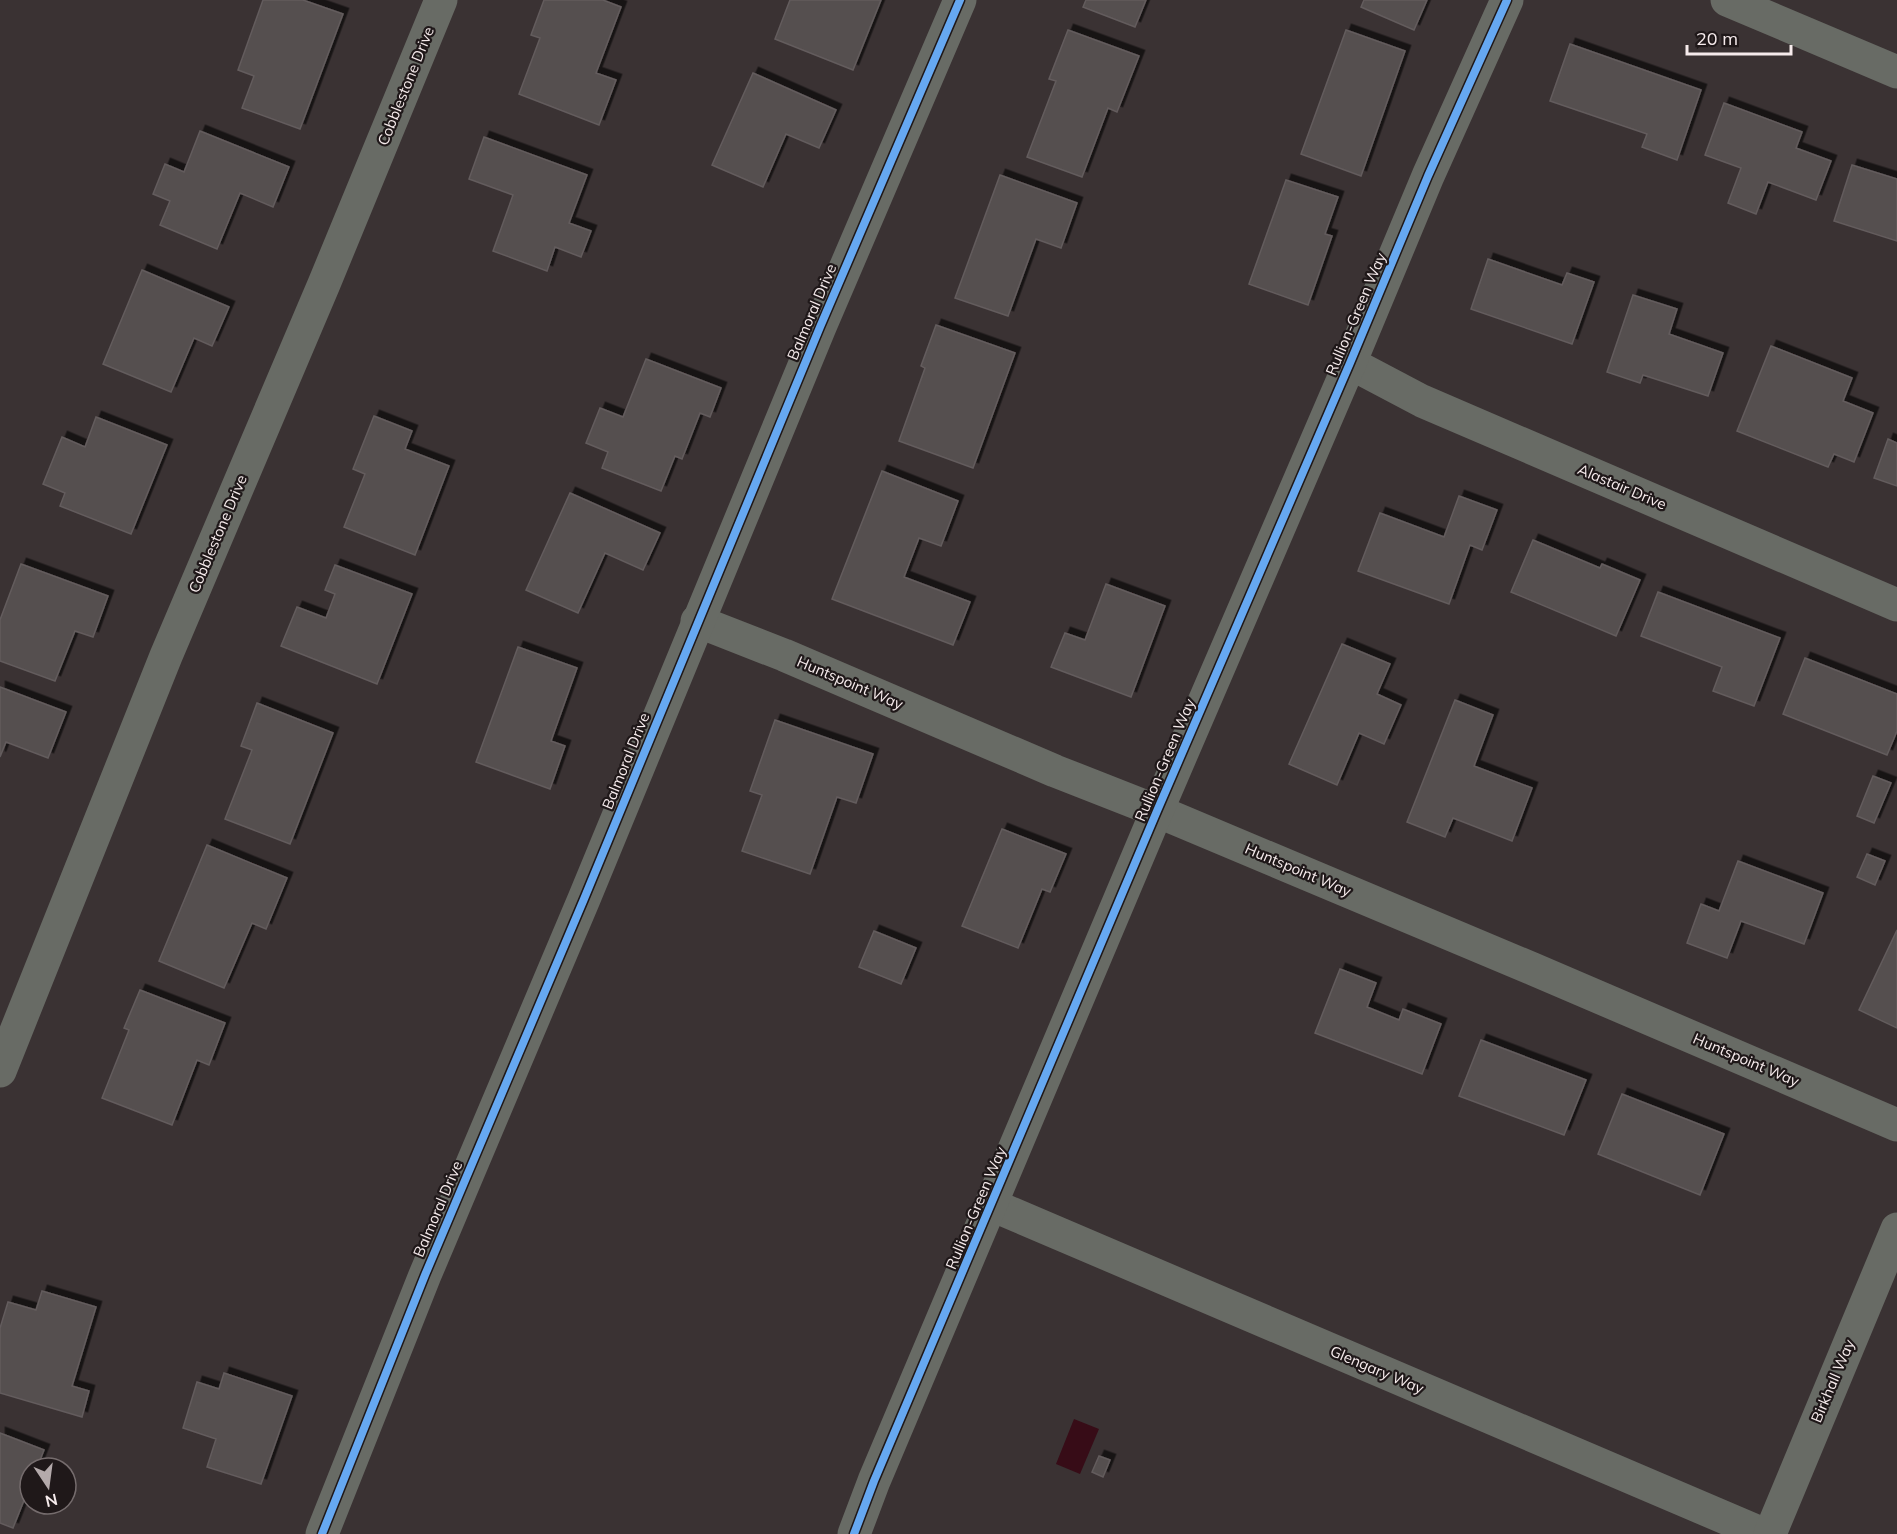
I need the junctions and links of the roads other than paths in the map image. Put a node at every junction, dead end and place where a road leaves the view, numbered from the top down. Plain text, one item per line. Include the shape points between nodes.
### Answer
1 (441, 0) edge
2 (960, 0) edge
3 (1507, 0) edge
4 (1727, 0) edge
5 (1897, 72) edge
6 (1350, 363) junction
7 (1897, 605) edge
8 (697, 621) junction
9 (1157, 811) junction
10 (0, 1071) edge
11 (1897, 1125) edge
12 (992, 1205) junction
13 (1897, 1229) edge
14 (322, 1534) edge
15 (854, 1534) edge
16 (1762, 1534) edge
17 (1770, 1534) edge

1 - 10 street, Cobblestone Drive via 166,656
2 - 8 street, Balmoral Drive
3 - 6 street, Rullion-Green Way
4 - 5 street
6 - 7 street, Alastair Drive via 1422,402
6 - 9 street, Rullion-Green Way
8 - 9 street, Huntspoint Way
8 - 14 street, Balmoral Drive via 425,1275
9 - 11 street, Huntspoint Way
9 - 12 street, Rullion-Green Way
12 - 15 street, Rullion-Green Way
12 - 16 street, Glengary Way
13 - 17 street, Birkhall Way

